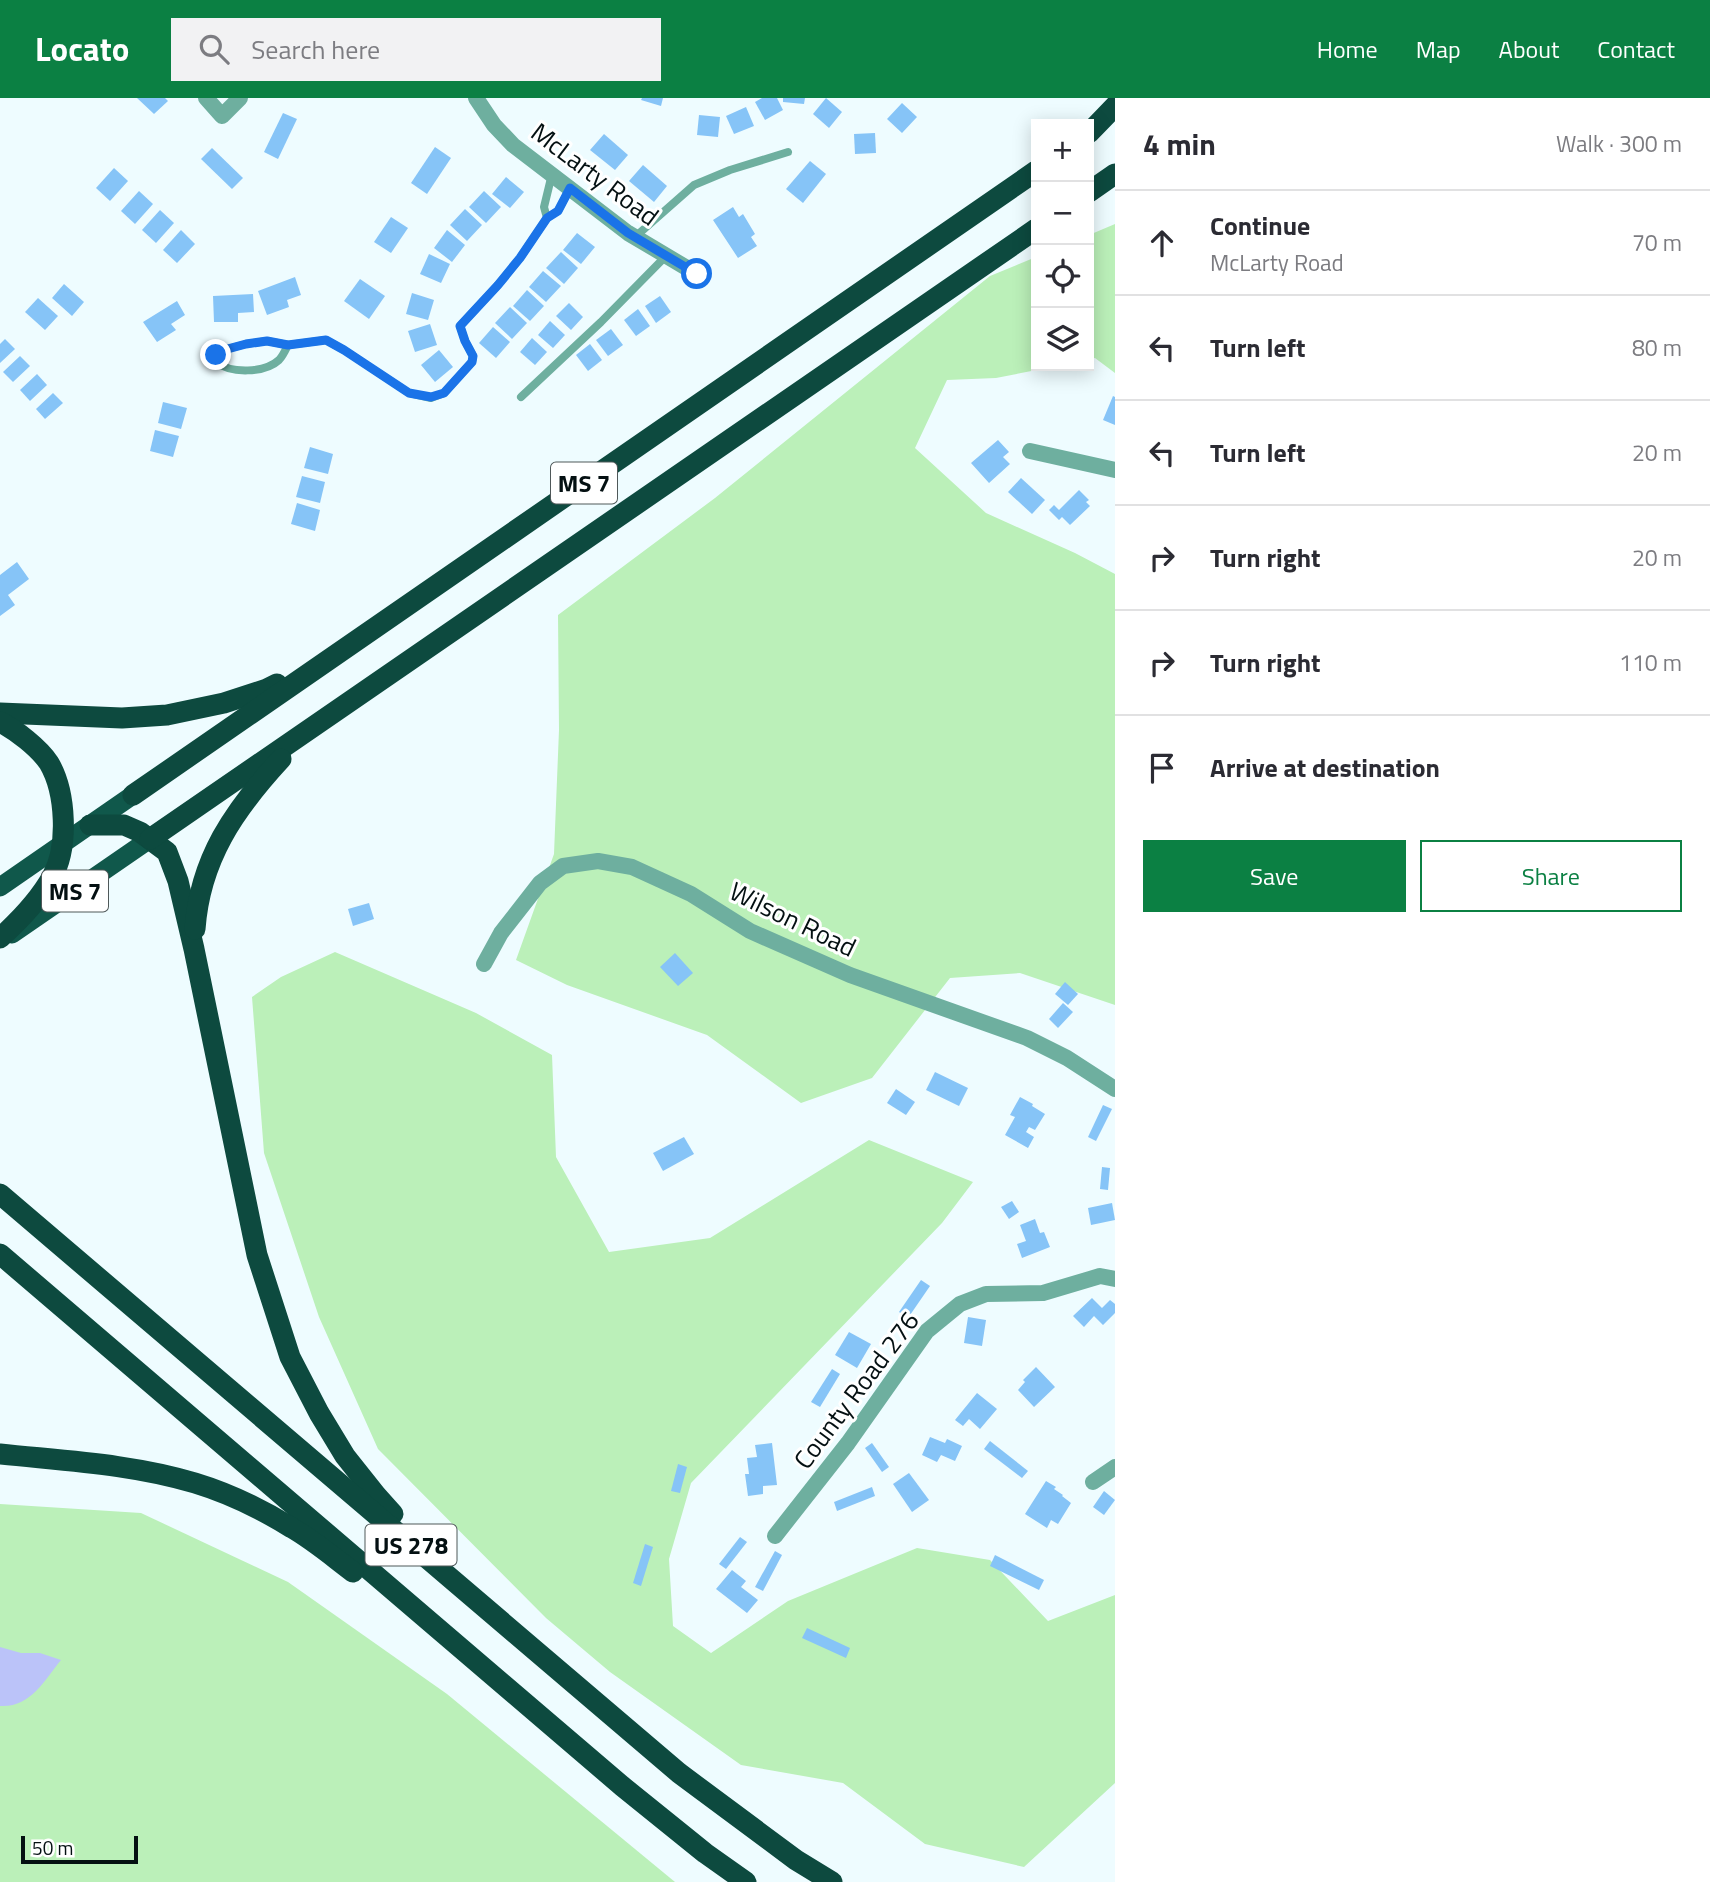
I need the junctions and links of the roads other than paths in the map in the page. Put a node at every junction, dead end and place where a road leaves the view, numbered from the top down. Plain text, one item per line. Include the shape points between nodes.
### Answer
1 (206, 98) edge
2 (240, 98) edge
3 (476, 98) edge
4 (1115, 106) edge
5 (1115, 117) edge
6 (1094, 129) edge
7 (1094, 131) edge
8 (788, 152) dead end
9 (552, 174) junction
10 (1031, 174) edge
11 (1115, 174) edge
12 (570, 188) junction
13 (1115, 188) edge
14 (1094, 189) edge
15 (1094, 200) edge
16 (547, 218) junction
17 (1030, 234) edge
18 (635, 237) junction
19 (667, 256) junction
20 (697, 274) dead end
21 (288, 345) junction
22 (522, 397) dead end
23 (1030, 451) dead end
24 (1115, 470) edge
25 (355, 640) junction
26 (0, 713) edge
27 (0, 722) edge
28 (306, 731) junction
29 (132, 795) joint
30 (90, 825) junction
31 (150, 839) junction
32 (63, 843) junction
33 (0, 887) edge
34 (0, 940) edge
35 (194, 949) junction
36 (484, 964) dead end
37 (1115, 1089) edge
38 (0, 1194) edge
39 (0, 1254) edge
40 (1115, 1279) edge
41 (0, 1454) edge
42 (1115, 1467) edge
43 (1093, 1482) dead end
44 (775, 1536) dead end
45 (459, 1585) junction
46 (434, 1625) junction
47 (746, 1882) edge
48 (832, 1882) edge

1 - 2 street via 222,116
3 - 9 street, McLarty Road via 513,145
4 - 6 highway
5 - 7 highway
8 - 18 lane via 694,185
9 - 12 street, McLarty Road
9 - 16 lane via 544,207
10 - 25 highway, MS 7
11 - 14 highway
12 - 16 lane via 558,211
12 - 18 street, McLarty Road
13 - 15 highway
16 - 21 lane via 506,276 460,326 472,362 444,393 431,397 409,393 326,340
17 - 28 highway, MS 7
18 - 19 street, McLarty Road
19 - 20 street, McLarty Road
19 - 22 lane
21 - 21 lane via 246,344 220,351 216,362 240,371 261,369 279,360
23 - 24 street
25 - 26 highway via 267,689 167,715 122,718
25 - 29 highway, MS 7
27 - 32 highway via 48,762 60,790
28 - 31 highway, MS 7
28 - 35 highway via 264,777 215,849 203,880
29 - 30 highway, MS 7
30 - 31 highway via 124,825
30 - 32 highway, MS 7
31 - 34 highway, MS 7
31 - 35 highway via 167,852
32 - 33 highway, MS 7
32 - 34 highway via 54,875
35 - 45 highway via 257,1255 290,1357 345,1456
36 - 37 street, Wilson Road via 501,933 540,883 563,866 598,861 632,867 691,894 750,931 838,969 1027,1038
38 - 45 highway, US 278
39 - 46 highway, US 278
40 - 44 street, County Road 276 via 1100,1276 1043,1293 986,1294 960,1304 927,1331
41 - 46 highway via 115,1465 198,1483 293,1528
42 - 43 street
45 - 48 highway, US 278 via 679,1773
46 - 47 highway, US 278 via 632,1794

